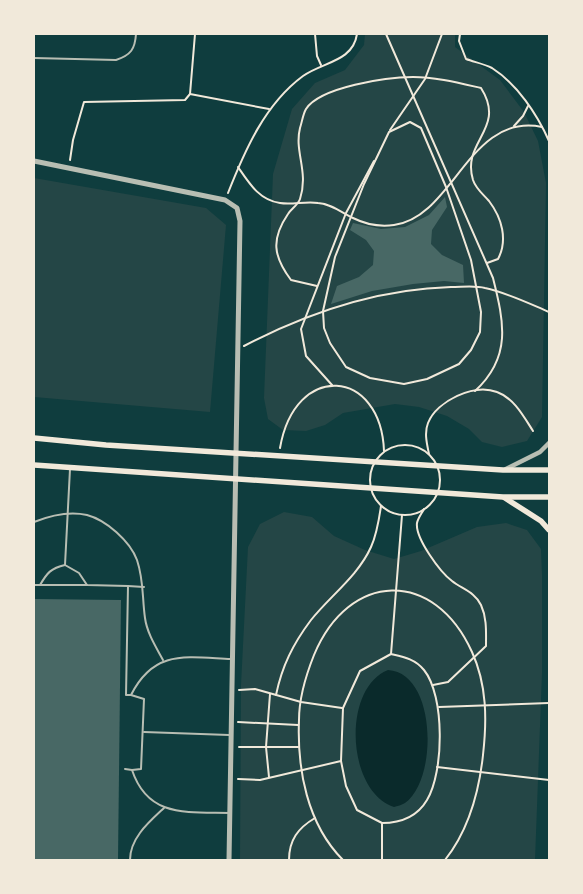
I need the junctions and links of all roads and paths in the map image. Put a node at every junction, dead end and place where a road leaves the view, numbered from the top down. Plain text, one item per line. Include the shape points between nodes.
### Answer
1 (136, 34) edge
2 (195, 34) edge
3 (315, 34) edge
4 (356, 34) edge
5 (386, 34) edge
6 (442, 34) edge
7 (460, 34) edge
8 (34, 58) edge
9 (321, 65) junction
10 (425, 78) junction
11 (190, 94) junction
12 (528, 105) junction
13 (270, 110) junction
14 (542, 127) junction
15 (512, 128) junction
16 (389, 132) junction
17 (549, 141) edge
18 (474, 154) junction
19 (34, 161) edge
20 (238, 167) junction
21 (69, 168) junction
22 (452, 180) junction
23 (446, 187) junction
24 (225, 200) junction
25 (299, 202) junction
26 (346, 212) junction
27 (351, 218) junction
28 (487, 263) junction
29 (317, 286) junction
30 (477, 287) junction
31 (496, 292) junction
32 (323, 310) junction
33 (549, 312) edge
34 (306, 316) junction
35 (238, 349) junction
36 (332, 385) junction
37 (475, 391) junction
38 (534, 431) dead end
39 (34, 438) edge
40 (549, 443) edge
41 (384, 451) junction
42 (236, 453) junction
43 (428, 454) junction
44 (279, 456) junction
45 (378, 457) dead end
46 (434, 460) dead end
47 (374, 463) dead end
48 (34, 465) edge
49 (70, 468) junction
50 (438, 468) dead end
51 (503, 470) junction
52 (549, 470) edge
53 (235, 480) junction
54 (370, 486) dead end
55 (438, 491) dead end
56 (373, 495) dead end
57 (503, 497) junction
58 (549, 497) edge
59 (434, 499) dead end
60 (381, 506) junction
61 (424, 509) junction
62 (67, 514) junction
63 (402, 515) junction
64 (34, 522) edge
65 (549, 530) edge
66 (65, 565) junction
67 (34, 585) edge
68 (40, 585) junction
69 (88, 585) junction
70 (128, 586) junction
71 (144, 587) junction
72 (397, 590) junction
73 (391, 654) junction
74 (474, 657) junction
75 (232, 659) junction
76 (164, 660) junction
77 (434, 686) junction
78 (232, 690) junction
79 (270, 694) junction
80 (276, 695) junction
81 (131, 696) junction
82 (301, 702) junction
83 (549, 703) edge
84 (485, 706) junction
85 (343, 708) junction
86 (439, 708) junction
87 (231, 721) junction
88 (266, 722) junction
89 (298, 725) junction
90 (144, 732) junction
91 (231, 735) junction
92 (231, 747) junction
93 (266, 747) junction
94 (299, 747) junction
95 (341, 761) junction
96 (437, 768) junction
97 (125, 769) dead end
98 (132, 770) junction
99 (301, 770) junction
100 (481, 773) junction
101 (269, 777) junction
102 (230, 779) junction
103 (549, 780) edge
104 (164, 808) junction
105 (230, 813) junction
106 (316, 818) junction
107 (382, 823) junction
108 (130, 860) edge
109 (229, 860) edge
110 (289, 860) edge
111 (343, 860) edge
112 (382, 860) edge
113 (445, 860) edge

1 - 8 lane via 136,47 127,57 116,60
2 - 11 path
3 - 9 path
4 - 9 path via 356,41 344,58
5 - 22 path
6 - 10 path
7 - 12 path via 459,41 466,59 491,67
9 - 13 path via 287,89
10 - 16 path
10 - 18 path via 480,88 489,101 487,127
10 - 25 path via 338,88 320,96 306,109 298,136 304,169
11 - 13 path
11 - 21 path via 185,100 84,102
12 - 14 path
12 - 15 path
13 - 20 path
14 - 15 path via 521,125
14 - 17 path
15 - 18 path
16 - 23 path via 410,122 421,128
16 - 26 path
16 - 27 path
18 - 22 path
18 - 28 path via 473,179 480,193 490,202 504,232 504,248 498,259
19 - 21 street
20 - 24 path
20 - 25 path via 251,188 264,198 280,203
21 - 24 street
22 - 23 path
22 - 28 path
23 - 27 path via 428,210 406,222 378,225
23 - 30 path
24 - 35 street via 237,208 240,221
25 - 26 path via 321,203
25 - 29 path via 279,228 276,245 279,264 291,280
26 - 27 path
26 - 29 path
27 - 32 path via 334,257
28 - 31 path
29 - 34 path
30 - 31 path
30 - 32 path via 384,294
30 - 32 path via 481,304 480,332 471,350 459,364 416,382 391,383 346,367 327,335
31 - 33 path
31 - 37 path via 500,312 499,359 488,378
32 - 34 path
34 - 35 path
34 - 36 path via 301,328 306,356
35 - 42 street
36 - 41 path via 343,386 361,396 371,407 382,428
36 - 44 path via 317,388 296,406 283,430
37 - 38 path via 499,392 514,404
37 - 43 path via 448,402 435,412 427,424
39 - 42 main road
40 - 51 street via 526,460
41 - 43 path via 402,444 413,445
41 - 45 path
42 - 44 main road
42 - 53 street
43 - 46 path
44 - 51 main road
47 - 54 path
48 - 49 main road
49 - 53 main road
49 - 62 lane
50 - 55 path
51 - 52 main road
53 - 57 main road
53 - 75 street
56 - 60 path
57 - 58 main road
57 - 65 main road via 541,521
59 - 61 path
60 - 63 path
60 - 80 path via 371,548 294,645 282,667
61 - 63 path
61 - 74 path via 417,523 421,540 441,571 470,591 481,604 486,622 486,646
62 - 64 lane via 48,516
62 - 66 lane
62 - 71 lane via 87,515 120,536 136,558
63 - 72 path
66 - 68 lane via 47,573
66 - 69 lane via 80,573
67 - 68 lane
68 - 69 lane
69 - 70 lane
70 - 71 lane
70 - 81 lane via 126,695
71 - 76 lane via 145,619
72 - 73 path
72 - 74 path via 416,594 439,606 461,632
72 - 82 path via 370,593 338,615 316,649
73 - 77 path via 412,660 424,670
73 - 85 path via 360,671
74 - 77 path via 448,682
74 - 84 path via 483,685
75 - 76 lane via 178,657
75 - 78 street
76 - 81 lane via 139,680
77 - 86 path
78 - 79 path via 254,689
78 - 87 street
79 - 80 path
79 - 88 path
80 - 82 path
81 - 90 lane via 144,699
82 - 85 path
82 - 89 path
83 - 84 path
84 - 86 path
84 - 100 path
85 - 95 path
86 - 96 path
87 - 88 path
87 - 91 street
88 - 89 path
88 - 93 path
89 - 94 path
90 - 91 lane
90 - 98 lane via 141,769
91 - 92 street
92 - 93 path
92 - 102 street
93 - 94 path
93 - 101 path
94 - 99 path
95 - 99 path
95 - 107 path via 346,786 357,810
96 - 100 path
96 - 107 path via 427,800 416,812 399,823
97 - 98 lane
98 - 104 lane via 136,784 154,803
99 - 101 path
99 - 106 path
100 - 103 path
100 - 113 path via 462,832
101 - 102 path via 260,780
102 - 105 street
104 - 105 lane via 173,812
104 - 108 lane via 142,830 130,852
105 - 109 street
106 - 110 path via 297,832
106 - 111 path
107 - 112 path

